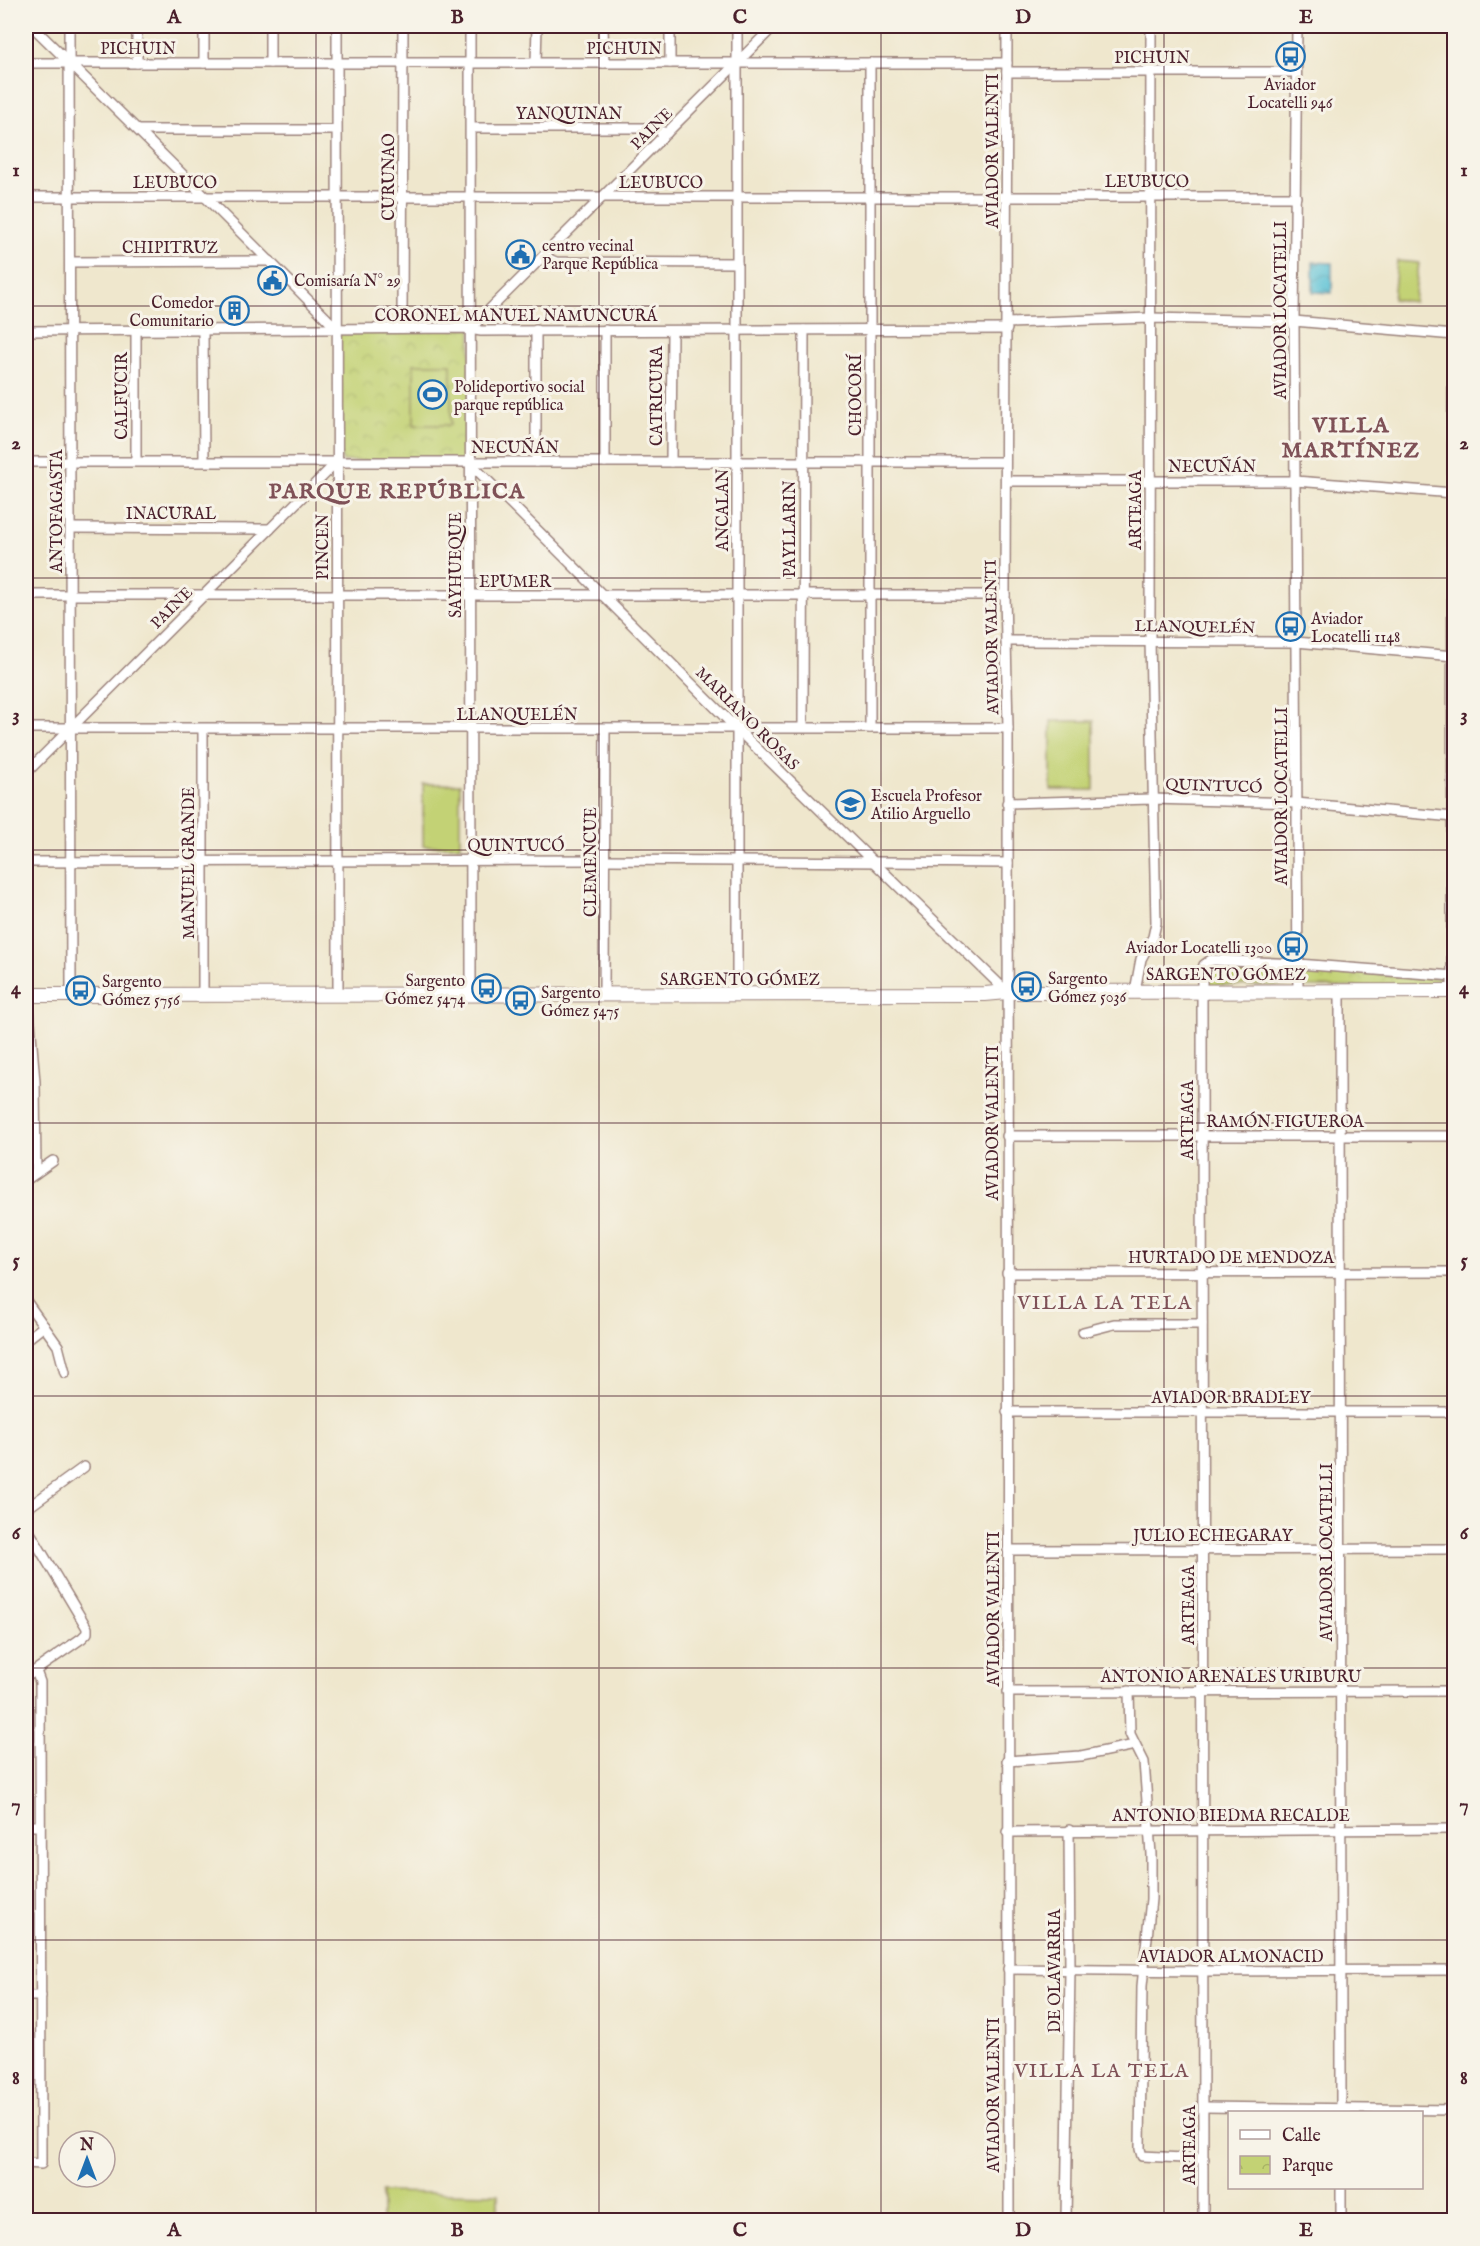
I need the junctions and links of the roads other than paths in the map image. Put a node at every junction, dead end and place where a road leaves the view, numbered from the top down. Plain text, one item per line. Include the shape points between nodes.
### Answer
1 (32, 26) edge
2 (69, 26) edge
3 (137, 26) edge
4 (204, 26) edge
5 (270, 26) edge
6 (337, 26) edge
7 (403, 26) edge
8 (470, 26) edge
9 (537, 26) edge
10 (603, 26) edge
11 (670, 26) edge
12 (737, 26) edge
13 (774, 26) edge
14 (1006, 26) edge
15 (1151, 26) edge
16 (1297, 26) edge
17 (69, 62) junction
18 (403, 62) junction
19 (471, 62) junction
20 (536, 62) junction
21 (26, 63) edge
22 (137, 63) junction
23 (204, 63) junction
24 (270, 63) junction
25 (337, 63) junction
26 (604, 63) junction
27 (670, 63) junction
28 (737, 63) junction
29 (870, 63) junction
30 (1007, 67) junction
31 (1151, 72) junction
32 (1296, 72) junction
33 (471, 128) junction
34 (140, 130) junction
35 (336, 130) junction
36 (668, 133) junction
37 (471, 196) junction
38 (736, 196) junction
39 (1150, 196) junction
40 (26, 197) edge
41 (71, 197) junction
42 (204, 197) junction
43 (336, 197) junction
44 (403, 197) junction
45 (603, 197) junction
46 (869, 197) junction
47 (1006, 197) junction
48 (1296, 197) junction
49 (544, 257) junction
50 (270, 261) junction
51 (71, 262) junction
52 (737, 263) junction
53 (1150, 318) junction
54 (1294, 321) junction
55 (1007, 326) junction
56 (402, 328) junction
57 (471, 328) junction
58 (337, 329) junction
59 (870, 329) junction
60 (70, 330) junction
61 (136, 330) junction
62 (203, 330) junction
63 (536, 330) junction
64 (605, 330) junction
65 (737, 330) junction
66 (804, 330) junction
67 (26, 331) edge
68 (672, 331) junction
69 (1454, 335) edge
70 (136, 461) junction
71 (204, 461) junction
72 (26, 462) edge
73 (71, 462) junction
74 (337, 462) junction
75 (469, 462) junction
76 (536, 462) junction
77 (605, 462) junction
78 (671, 462) junction
79 (737, 462) junction
80 (870, 462) junction
81 (1005, 462) junction
82 (804, 463) junction
83 (1006, 481) junction
84 (1294, 481) junction
85 (1150, 482) junction
86 (1454, 493) edge
87 (71, 528) junction
88 (270, 529) junction
89 (26, 595) edge
90 (70, 595) junction
91 (204, 595) junction
92 (337, 595) junction
93 (604, 595) junction
94 (804, 595) junction
95 (869, 595) junction
96 (1005, 595) junction
97 (470, 596) junction
98 (737, 596) junction
99 (1150, 640) junction
100 (1006, 641) junction
101 (1296, 642) junction
102 (1454, 656) edge
103 (803, 727) junction
104 (26, 728) edge
105 (70, 728) junction
106 (736, 728) junction
107 (870, 728) junction
108 (1008, 728) junction
109 (202, 729) junction
110 (337, 729) junction
111 (470, 729) junction
112 (605, 729) junction
113 (26, 773) edge
114 (1152, 799) junction
115 (1007, 803) junction
116 (1296, 803) junction
117 (1454, 817) edge
118 (606, 860) junction
119 (337, 861) junction
120 (470, 861) junction
121 (26, 862) edge
122 (70, 862) junction
123 (203, 862) junction
124 (738, 862) junction
125 (873, 862) junction
126 (1008, 863) junction
127 (1453, 893) edge
128 (1298, 964) junction
129 (1453, 976) edge
130 (1202, 990) junction
131 (1136, 991) junction
132 (1298, 991) junction
133 (1340, 991) junction
134 (1007, 992) junction
135 (1453, 992) edge
136 (471, 995) junction
137 (604, 995) junction
138 (737, 995) junction
139 (71, 996) junction
140 (203, 996) junction
141 (338, 996) junction
142 (27, 1006) edge
143 (1007, 1136) junction
144 (1202, 1136) junction
145 (1340, 1136) junction
146 (1455, 1136) edge
147 (53, 1161) dead end
148 (36, 1173) junction
149 (26, 1180) edge
150 (1203, 1272) junction
151 (1341, 1272) junction
152 (1455, 1272) edge
153 (1007, 1273) junction
154 (26, 1300) edge
155 (1203, 1324) junction
156 (44, 1326) junction
157 (1083, 1332) dead end
158 (26, 1340) edge
159 (65, 1373) dead end
160 (1007, 1412) junction
161 (1203, 1412) junction
162 (1341, 1412) junction
163 (1455, 1412) edge
164 (84, 1467) dead end
165 (26, 1509) edge
166 (26, 1526) edge
167 (1341, 1549) junction
168 (1455, 1549) edge
169 (1008, 1550) junction
170 (1203, 1550) junction
171 (36, 1671) junction
172 (26, 1677) edge
173 (1341, 1690) junction
174 (1129, 1691) junction
175 (1203, 1691) junction
176 (1455, 1691) edge
177 (1008, 1692) junction
178 (1135, 1745) junction
179 (1007, 1761) junction
180 (26, 1826) edge
181 (40, 1826) junction
182 (1455, 1829) edge
183 (1069, 1830) junction
184 (1149, 1830) junction
185 (1203, 1830) junction
186 (1341, 1830) junction
187 (1008, 1832) junction
188 (1008, 1969) junction
189 (1070, 1970) junction
190 (1143, 1970) junction
191 (1455, 1970) edge
192 (1203, 1971) junction
193 (1341, 1971) junction
194 (26, 1996) edge
195 (41, 1996) junction
196 (1204, 2107) junction
197 (1455, 2110) edge
198 (1341, 2111) edge
199 (1204, 2159) junction
200 (26, 2163) edge
201 (1341, 2189) edge
202 (1009, 2220) edge
203 (1066, 2220) edge
204 (1203, 2220) edge
205 (1341, 2220) edge

1 - 17 street
2 - 17 street, ANTOFAGASTA
3 - 22 street
4 - 23 street
5 - 24 street
6 - 25 street, PINCEN
7 - 18 street, CURUNAO
8 - 19 street, SAYHUEQUE
9 - 20 street
10 - 26 street
11 - 27 street
12 - 28 street, ANCALAN
13 - 28 street, PAINE
14 - 30 street, AVIADOR VALENTI
15 - 31 street, ARTEAGA
16 - 32 street, AVIADOR LOCATELLI
17 - 21 street, PICHUIN
17 - 22 street, PICHUIN
17 - 34 street
17 - 41 street, ANTOFAGASTA
18 - 19 street, PICHUIN
18 - 25 street, PICHUIN
18 - 44 street, CURUNAO
19 - 20 street, PICHUIN
19 - 33 street, SAYHUEQUE
20 - 26 street, PICHUIN
22 - 23 street, PICHUIN
23 - 24 street, PICHUIN
24 - 25 street, PICHUIN
25 - 35 street, PINCEN
26 - 27 street, PICHUIN
27 - 28 street, PICHUIN
28 - 29 street, PICHUIN
28 - 36 street, PAINE
28 - 38 street, ANCALAN
29 - 30 street, PICHUIN
29 - 46 street, CHOCORÍ
30 - 31 street, PICHUIN
30 - 47 street, AVIADOR VALENTI
31 - 32 street, PICHUIN
31 - 39 street, ARTEAGA
32 - 48 street, AVIADOR LOCATELLI
33 - 36 street, YANQUINAN via 651,128
33 - 37 street, SAYHUEQUE
34 - 35 street
34 - 42 street
35 - 43 street, PINCEN
36 - 45 street, PAINE
37 - 44 street, LEUBUCO
37 - 45 street, LEUBUCO
37 - 57 street, SAYHUEQUE
38 - 45 street, LEUBUCO
38 - 46 street, LEUBUCO
38 - 52 street, ANCALAN
39 - 47 street, LEUBUCO
39 - 48 street, LEUBUCO
39 - 53 street, ARTEAGA
40 - 41 street, LEUBUCO
41 - 42 street, LEUBUCO
41 - 51 street, ANTOFAGASTA
42 - 43 street, LEUBUCO
42 - 50 street
43 - 44 street, LEUBUCO
43 - 58 street, PINCEN
44 - 56 street, CURUNAO
45 - 49 street, PAINE
46 - 47 street, LEUBUCO
46 - 59 street, CHOCORÍ
47 - 55 street, AVIADOR VALENTI
48 - 54 street, AVIADOR LOCATELLI
49 - 52 street via 556,262
49 - 57 street, PAINE
50 - 51 street, CHIPITRUZ
50 - 58 street
51 - 60 street, ANTOFAGASTA
52 - 65 street, ANCALAN
53 - 54 street, CORONEL MANUEL NAMUNCURÁ
53 - 55 street, CORONEL MANUEL NAMUNCURÁ
53 - 85 street, ARTEAGA
54 - 69 street, CORONEL MANUEL NAMUNCURÁ
54 - 84 street, AVIADOR LOCATELLI
55 - 59 street, CORONEL MANUEL NAMUNCURÁ
55 - 81 street, AVIADOR VALENTI
56 - 57 street, CORONEL MANUEL NAMUNCURÁ
56 - 58 street, CORONEL MANUEL NAMUNCURÁ
57 - 63 street, CORONEL MANUEL NAMUNCURÁ
57 - 75 street, SAYHUEQUE
58 - 62 street, CORONEL MANUEL NAMUNCURÁ
58 - 74 street, PINCEN
59 - 66 street, CORONEL MANUEL NAMUNCURÁ
59 - 80 street, CHOCORÍ
60 - 61 street, CORONEL MANUEL NAMUNCURÁ
60 - 67 street, CORONEL MANUEL NAMUNCURÁ
60 - 73 street, ANTOFAGASTA
61 - 62 street, CORONEL MANUEL NAMUNCURÁ
61 - 70 street, CALFUCIR
62 - 71 street
63 - 64 street, CORONEL MANUEL NAMUNCURÁ
63 - 76 street
64 - 68 street, CORONEL MANUEL NAMUNCURÁ
64 - 77 street
65 - 66 street, CORONEL MANUEL NAMUNCURÁ
65 - 68 street, CORONEL MANUEL NAMUNCURÁ
65 - 79 street, ANCALAN
66 - 82 street, PAYLLARIN
68 - 78 street, CATRICURA
69 - 86 street
70 - 71 street, NECUÑÁN
70 - 73 street, NECUÑÁN
71 - 74 street, NECUÑÁN
72 - 73 street, NECUÑÁN
73 - 87 street, ANTOFAGASTA
74 - 75 street, NECUÑÁN
74 - 88 street, PAINE
74 - 92 street, PINCEN
75 - 76 street, NECUÑÁN
75 - 93 street, MARIANO ROSAS
75 - 97 street, SAYHUEQUE
76 - 77 street, NECUÑÁN
77 - 78 street, NECUÑÁN
78 - 79 street, NECUÑÁN
79 - 82 street, NECUÑÁN
79 - 98 street, ANCALAN
80 - 81 street, NECUÑÁN
80 - 82 street, NECUÑÁN
80 - 95 street, CHOCORÍ
81 - 83 street, AVIADOR VALENTI
82 - 94 street, PAYLLARIN
83 - 85 street, NECUÑÁN
83 - 96 street, AVIADOR VALENTI
84 - 85 street, NECUÑÁN
84 - 86 street, NECUÑÁN
84 - 101 street, AVIADOR LOCATELLI
85 - 99 street, ARTEAGA
86 - 102 street
87 - 88 street, INACURAL
87 - 90 street, ANTOFAGASTA
88 - 91 street, PAINE
89 - 90 street, EPUMER
90 - 91 street, EPUMER
90 - 105 street, ANTOFAGASTA
91 - 92 street, EPUMER
91 - 105 street, PAINE
92 - 97 street, EPUMER
92 - 110 street, PINCEN
93 - 97 street, EPUMER
93 - 98 street, EPUMER
93 - 106 street, MARIANO ROSAS
94 - 95 street, EPUMER
94 - 98 street, EPUMER
94 - 103 street, PAYLLARIN
95 - 96 street, EPUMER
95 - 107 street, CHOCORÍ
96 - 100 street, AVIADOR VALENTI
97 - 111 street, SAYHUEQUE
98 - 106 street, ANCALAN
99 - 100 street, LLANQUELÉN
99 - 101 street, LLANQUELÉN
99 - 114 street, ARTEAGA
100 - 108 street, AVIADOR VALENTI
101 - 102 street, LLANQUELÉN
101 - 116 street, AVIADOR LOCATELLI
102 - 117 street
103 - 106 street, LLANQUELÉN
103 - 107 street, LLANQUELÉN
104 - 105 street, LLANQUELÉN
105 - 109 street, LLANQUELÉN
105 - 113 street, PAINE
105 - 122 street, ANTOFAGASTA
106 - 112 street, LLANQUELÉN
106 - 124 street, ANCALAN
106 - 125 street, MARIANO ROSAS
107 - 108 street, LLANQUELÉN
108 - 115 street, AVIADOR VALENTI
109 - 110 street, LLANQUELÉN
109 - 123 street, MANUEL GRANDE
110 - 111 street, LLANQUELÉN
110 - 119 street, PINCEN
111 - 112 street, LLANQUELÉN
111 - 120 street, SAYHUEQUE
112 - 118 street, CLEMENCUE
114 - 115 street, QUINTUCÓ
114 - 116 street, QUINTUCÓ
114 - 131 street, ARTEAGA via 1156,923 1141,959
115 - 126 street, AVIADOR VALENTI
116 - 117 street, QUINTUCÓ
116 - 128 street, AVIADOR LOCATELLI
117 - 127 street
118 - 120 street, QUINTUCÓ
118 - 124 street, QUINTUCÓ
118 - 137 street, CLEMENCUE
119 - 120 street, QUINTUCÓ
119 - 123 street, QUINTUCÓ
119 - 141 street, PINCEN
120 - 136 street, SAYHUEQUE
121 - 122 street, QUINTUCÓ
122 - 123 street, QUINTUCÓ
122 - 139 street, ANTOFAGASTA
123 - 140 street, MANUEL GRANDE
124 - 125 street, QUINTUCÓ
124 - 138 street, ANCALAN
125 - 126 street, QUINTUCÓ
125 - 134 street, MARIANO ROSAS
126 - 134 street, AVIADOR VALENTI
127 - 129 street
128 - 129 street
128 - 130 street, ARTEAGA via 1207,961 1202,971
128 - 132 street, AVIADOR LOCATELLI
129 - 135 street
130 - 131 main road, SARGENTO GÓMEZ
130 - 132 main road, SARGENTO GÓMEZ
130 - 144 street, ARTEAGA
131 - 134 main road, SARGENTO GÓMEZ
132 - 133 main road, SARGENTO GÓMEZ
133 - 135 main road, SARGENTO GÓMEZ
133 - 145 street, AVIADOR LOCATELLI
134 - 138 main road, SARGENTO GÓMEZ
134 - 143 street, AVIADOR VALENTI
136 - 137 main road, SARGENTO GÓMEZ
136 - 141 main road, SARGENTO GÓMEZ
137 - 138 main road, SARGENTO GÓMEZ
139 - 140 main road, SARGENTO GÓMEZ
139 - 142 main road, SARGENTO GÓMEZ via 44,995
140 - 141 main road, SARGENTO GÓMEZ
142 - 148 street via 35,1082
143 - 144 street, RAMÓN FIGUEROA
143 - 153 street, AVIADOR VALENTI
144 - 145 street, RAMÓN FIGUEROA
144 - 150 street, ARTEAGA
145 - 146 street, RAMÓN FIGUEROA
145 - 151 street, AVIADOR LOCATELLI
147 - 148 street
148 - 149 street
150 - 151 street, HURTADO DE MENDOZA
150 - 153 street, HURTADO DE MENDOZA
150 - 155 street, ARTEAGA
151 - 152 street, HURTADO DE MENDOZA
151 - 162 street, AVIADOR LOCATELLI
153 - 160 street, AVIADOR VALENTI
154 - 156 street
155 - 157 street via 1114,1324
155 - 161 street, ARTEAGA
156 - 158 street
156 - 159 street via 60,1351
160 - 161 street, AVIADOR BRADLEY
160 - 169 street, AVIADOR VALENTI
161 - 162 street, AVIADOR BRADLEY
161 - 170 street, ARTEAGA
162 - 163 street, AVIADOR BRADLEY
162 - 167 street, AVIADOR LOCATELLI
164 - 165 street
166 - 171 street via 87,1628 82,1638
167 - 168 street, JULIO ECHEGARAY
167 - 170 street, JULIO ECHEGARAY
167 - 173 street, AVIADOR LOCATELLI
169 - 170 street, JULIO ECHEGARAY
169 - 177 street, AVIADOR VALENTI
170 - 175 street, ARTEAGA
171 - 172 street
171 - 181 street via 40,1682
173 - 175 street, ANTONIO ARENALES URIBURU
173 - 176 street, ANTONIO ARENALES URIBURU
173 - 186 street, AVIADOR LOCATELLI
174 - 175 street, ANTONIO ARENALES URIBURU
174 - 177 street, ANTONIO ARENALES URIBURU
174 - 178 street via 1130,1734
175 - 185 street, ARTEAGA
177 - 179 street, AVIADOR VALENTI
178 - 179 street via 1095,1754
178 - 184 street via 1144,1762
179 - 187 street, AVIADOR VALENTI
180 - 181 street
181 - 195 street
182 - 186 street, ANTONIO BIEDMA RECALDE
183 - 184 street, ANTONIO BIEDMA RECALDE
183 - 187 street, ANTONIO BIEDMA RECALDE
183 - 189 street, DE OLAVARRIA
184 - 185 street, ANTONIO BIEDMA RECALDE
184 - 190 street via 1151,1899
185 - 186 street, ANTONIO BIEDMA RECALDE
185 - 192 street, ARTEAGA
186 - 193 street, AVIADOR LOCATELLI
187 - 188 street, AVIADOR VALENTI
188 - 189 street, AVIADOR ALMONACID
188 - 202 street, AVIADOR VALENTI
189 - 190 street, AVIADOR ALMONACID
189 - 203 street, DE OLAVARRIA
190 - 192 street, AVIADOR ALMONACID
190 - 199 street via 1140,2149 1143,2156
191 - 193 street, AVIADOR ALMONACID
192 - 193 street, AVIADOR ALMONACID
192 - 196 street, ARTEAGA
193 - 198 street, AVIADOR LOCATELLI
194 - 195 street
195 - 200 street via 41,2164
196 - 198 street
196 - 199 street, ARTEAGA
197 - 198 street
199 - 204 street, ARTEAGA
201 - 205 street

